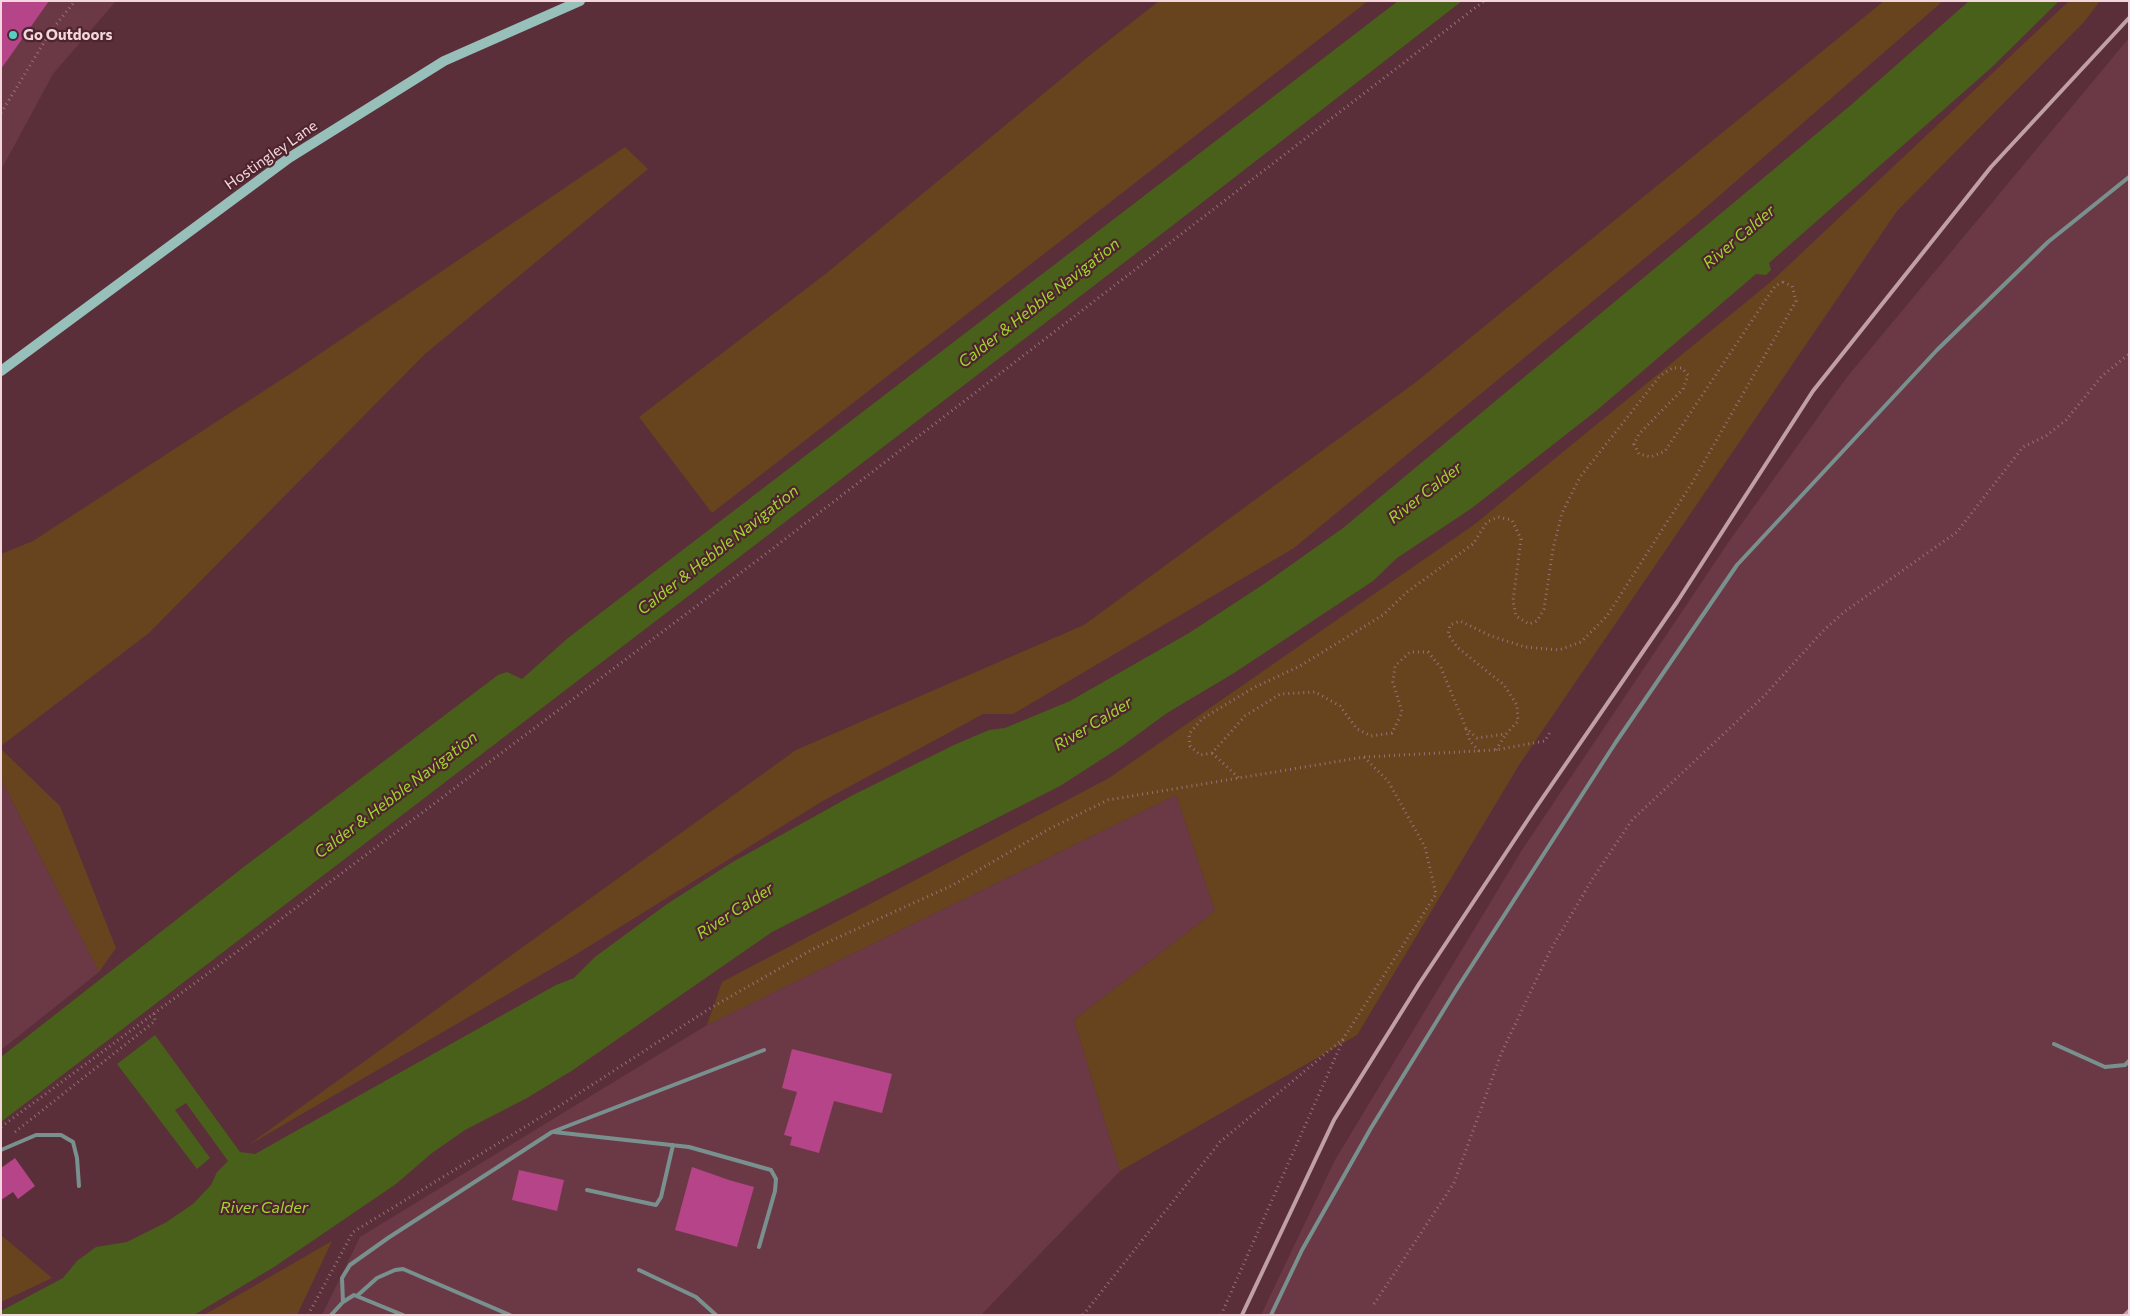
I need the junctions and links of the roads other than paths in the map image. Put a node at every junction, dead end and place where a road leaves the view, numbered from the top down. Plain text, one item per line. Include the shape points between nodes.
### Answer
1 (580, 1) edge
2 (2129, 178) edge
3 (1, 371) edge
4 (2054, 1044) dead end
5 (764, 1050) dead end
6 (2129, 1061) edge
7 (552, 1132) junction
8 (673, 1145) junction
9 (1, 1150) edge
10 (79, 1186) dead end
11 (587, 1190) dead end
12 (758, 1247) dead end
13 (639, 1270) dead end
14 (358, 1295) junction
15 (343, 1302) junction
16 (331, 1315) edge
17 (403, 1315) edge
18 (510, 1315) edge
19 (716, 1315) edge
20 (1270, 1315) edge

1 - 3 main road, Hostingley Lane via 444,61 289,158
2 - 20 lane via 2048,242 1937,350 1737,565 1616,742 1446,1006 1371,1128 1302,1250
4 - 6 lane via 2105,1067 2125,1065
5 - 7 lane
7 - 8 lane
7 - 15 lane via 350,1265 342,1278
8 - 11 lane via 661,1197 656,1205
8 - 12 lane via 771,1170 776,1179 775,1190
9 - 10 lane via 36,1135 61,1134 73,1142
13 - 19 lane via 696,1297
14 - 15 lane
14 - 17 lane
14 - 18 lane via 377,1278 403,1269
15 - 16 lane

